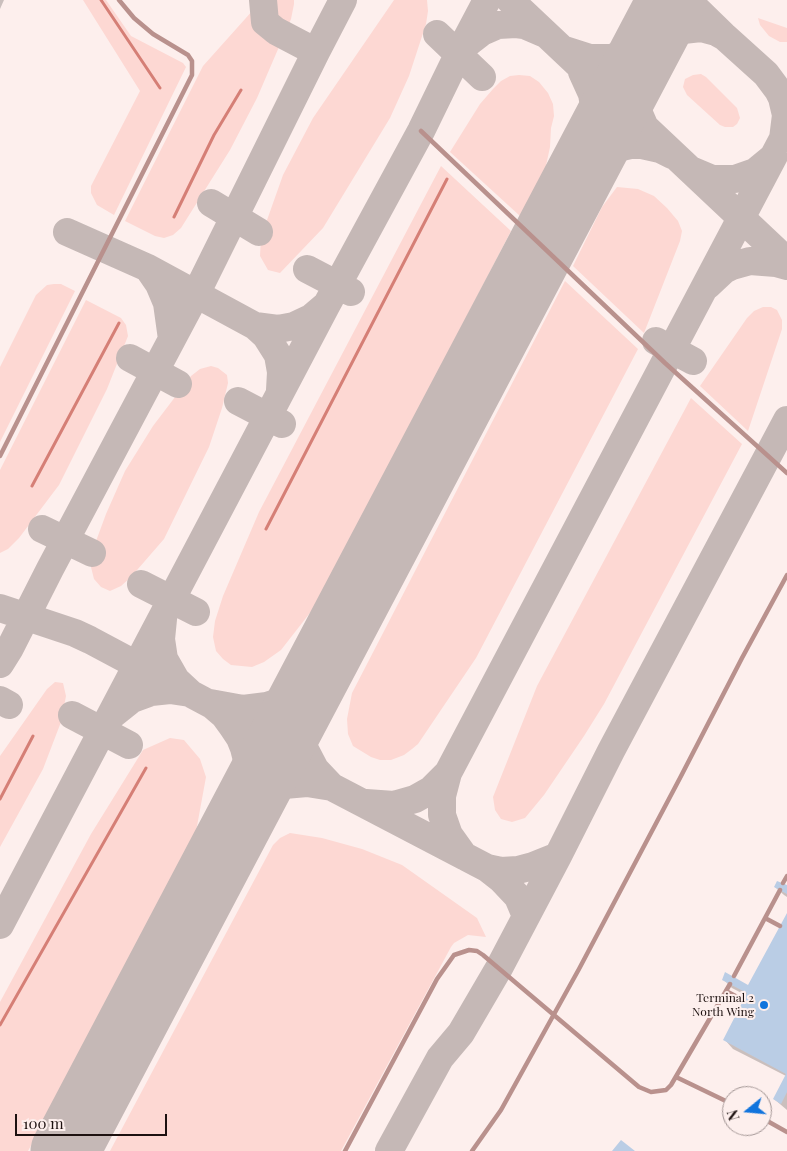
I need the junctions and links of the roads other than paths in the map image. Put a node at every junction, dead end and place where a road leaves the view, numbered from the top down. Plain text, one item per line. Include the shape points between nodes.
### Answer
1 (119, 0) edge
2 (421, 131) dead end
3 (0, 456) edge
4 (787, 473) edge
5 (787, 575) edge
6 (787, 876) edge
7 (783, 883) dead end
8 (780, 890) dead end
9 (765, 918) junction
10 (780, 926) dead end
11 (734, 976) dead end
12 (730, 984) dead end
13 (726, 991) junction
14 (743, 1000) dead end
15 (554, 1014) junction
16 (676, 1077) junction
17 (722, 1099) edge
18 (772, 1124) edge
19 (787, 1132) edge
20 (345, 1151) edge
21 (472, 1151) edge

1 - 3 lane via 152,34 188,55 192,61 192,75
2 - 4 lane via 665,364
5 - 15 lane
6 - 7 lane
8 - 9 lane
9 - 10 lane
9 - 11 lane
12 - 13 lane
13 - 14 lane
13 - 16 lane
15 - 16 lane via 644,1090 666,1090
15 - 20 lane via 478,951 454,955 437,980
15 - 21 lane via 501,1110
16 - 17 lane
18 - 19 lane

